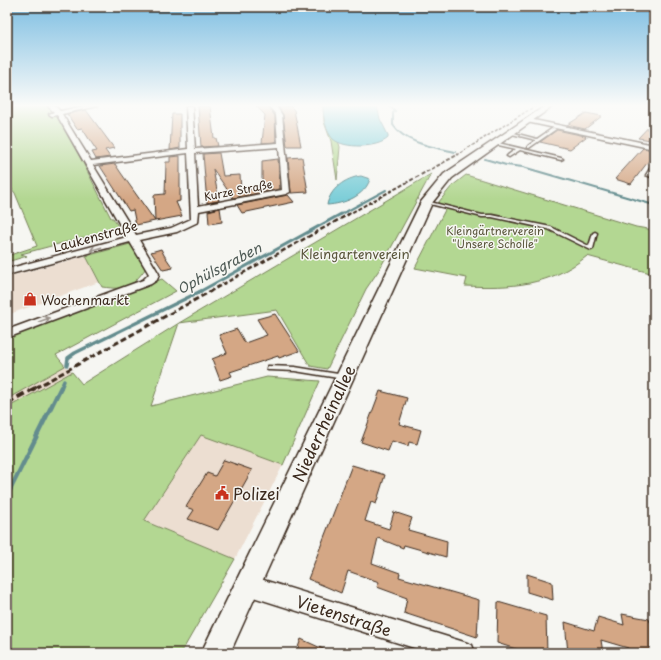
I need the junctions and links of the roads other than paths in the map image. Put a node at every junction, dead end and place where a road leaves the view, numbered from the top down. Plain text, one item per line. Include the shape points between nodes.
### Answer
1 (73, 137) edge
2 (190, 137) edge
3 (280, 137) edge
4 (510, 137) edge
5 (525, 137) edge
6 (543, 137) edge
7 (607, 137) edge
8 (538, 140) junction
9 (499, 144) junction
10 (280, 145) junction
11 (529, 147) dead end
12 (654, 147) edge
13 (519, 149) junction
14 (191, 151) junction
15 (510, 156) dead end
16 (562, 159) dead end
17 (88, 163) junction
18 (654, 169) edge
19 (654, 176) edge
20 (430, 198) junction
21 (194, 209) junction
22 (595, 233) dead end
23 (133, 238) junction
24 (7, 272) edge
25 (7, 334) edge
26 (270, 368) dead end
27 (345, 377) junction
28 (247, 585) junction
29 (215, 653) edge
30 (464, 653) edge

1 - 17 street
2 - 14 street
3 - 10 street
4 - 9 main road, Niederrheinallee
5 - 8 lane
6 - 8 lane
7 - 12 street
8 - 11 lane
9 - 13 lane
9 - 20 main road, Niederrheinallee via 448,176
10 - 14 street
10 - 21 street, Kurze Straße via 286,192
13 - 15 lane
13 - 16 lane
14 - 17 street
14 - 21 street
17 - 23 street
18 - 19 street via 650,175
20 - 22 lane via 482,216 549,228 591,249
20 - 27 main road, Niederrheinallee
21 - 23 street, Laukenstraße via 195,220 182,228
23 -> 24 street, Laukenstraße
25 -> 23 street via 153,278 154,274
26 - 27 lane
27 - 28 main road, Niederrheinallee
28 - 29 main road, Niederrheinallee
28 - 30 street, Vietenstraße

